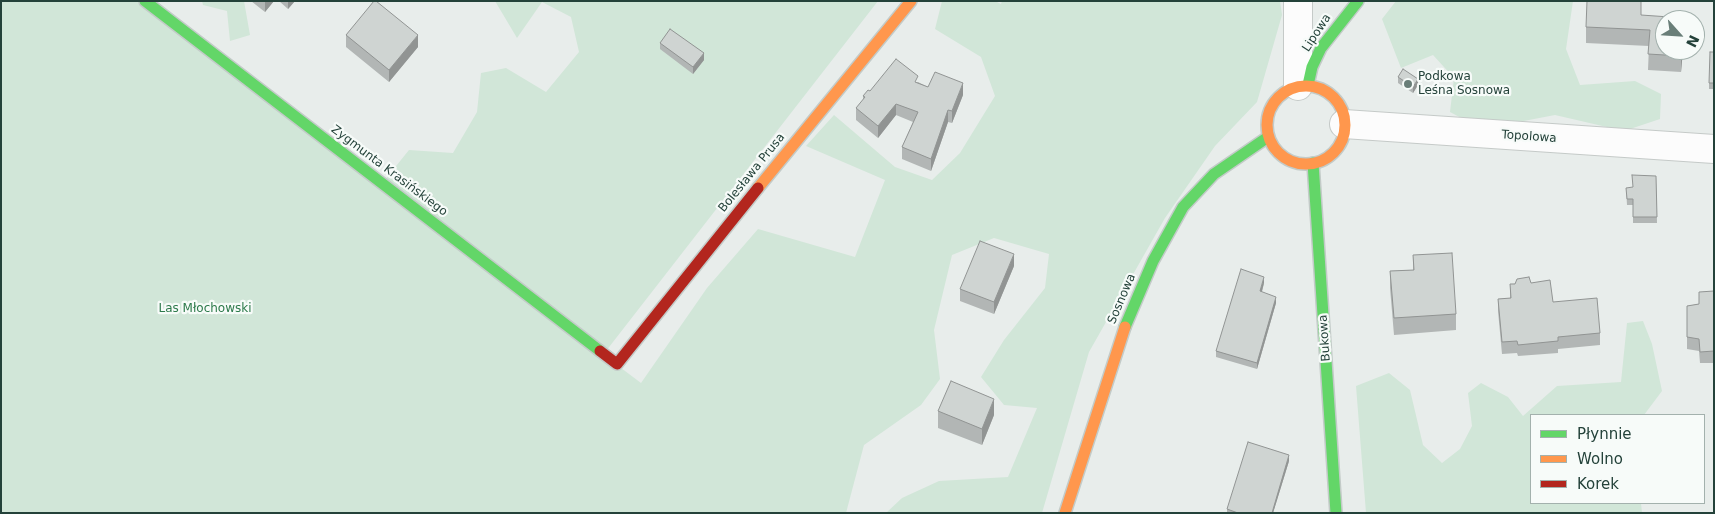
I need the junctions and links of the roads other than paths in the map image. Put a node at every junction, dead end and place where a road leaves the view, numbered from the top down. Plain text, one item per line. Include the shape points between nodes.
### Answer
1 (145, 1) edge
2 (911, 1) edge
3 (1298, 1) edge
4 (1358, 1) edge
5 (1303, 86) junction
6 (1344, 124) junction
7 (1268, 138) junction
8 (1714, 149) edge
9 (1313, 163) junction
10 (617, 364) joint
11 (1065, 513) edge
12 (1336, 513) edge

1 - 10 street, Zygmunta Krasińskiego
2 - 10 street, Bolesława Prusa via 850,72
3 - 5 street
4 - 5 street, Lipowa via 1321,48
5 - 6 street via 1322,88 1334,98 1341,108
5 - 7 street via 1285,92 1275,102 1267,122
6 - 8 street, Topolowa
6 - 9 street via 1343,134 1334,150 1321,161
7 - 9 street via 1284,157 1299,163
7 - 11 street, Sosnowa via 1214,174 1183,207 1158,253 1130,311
9 - 12 street, Bukowa

